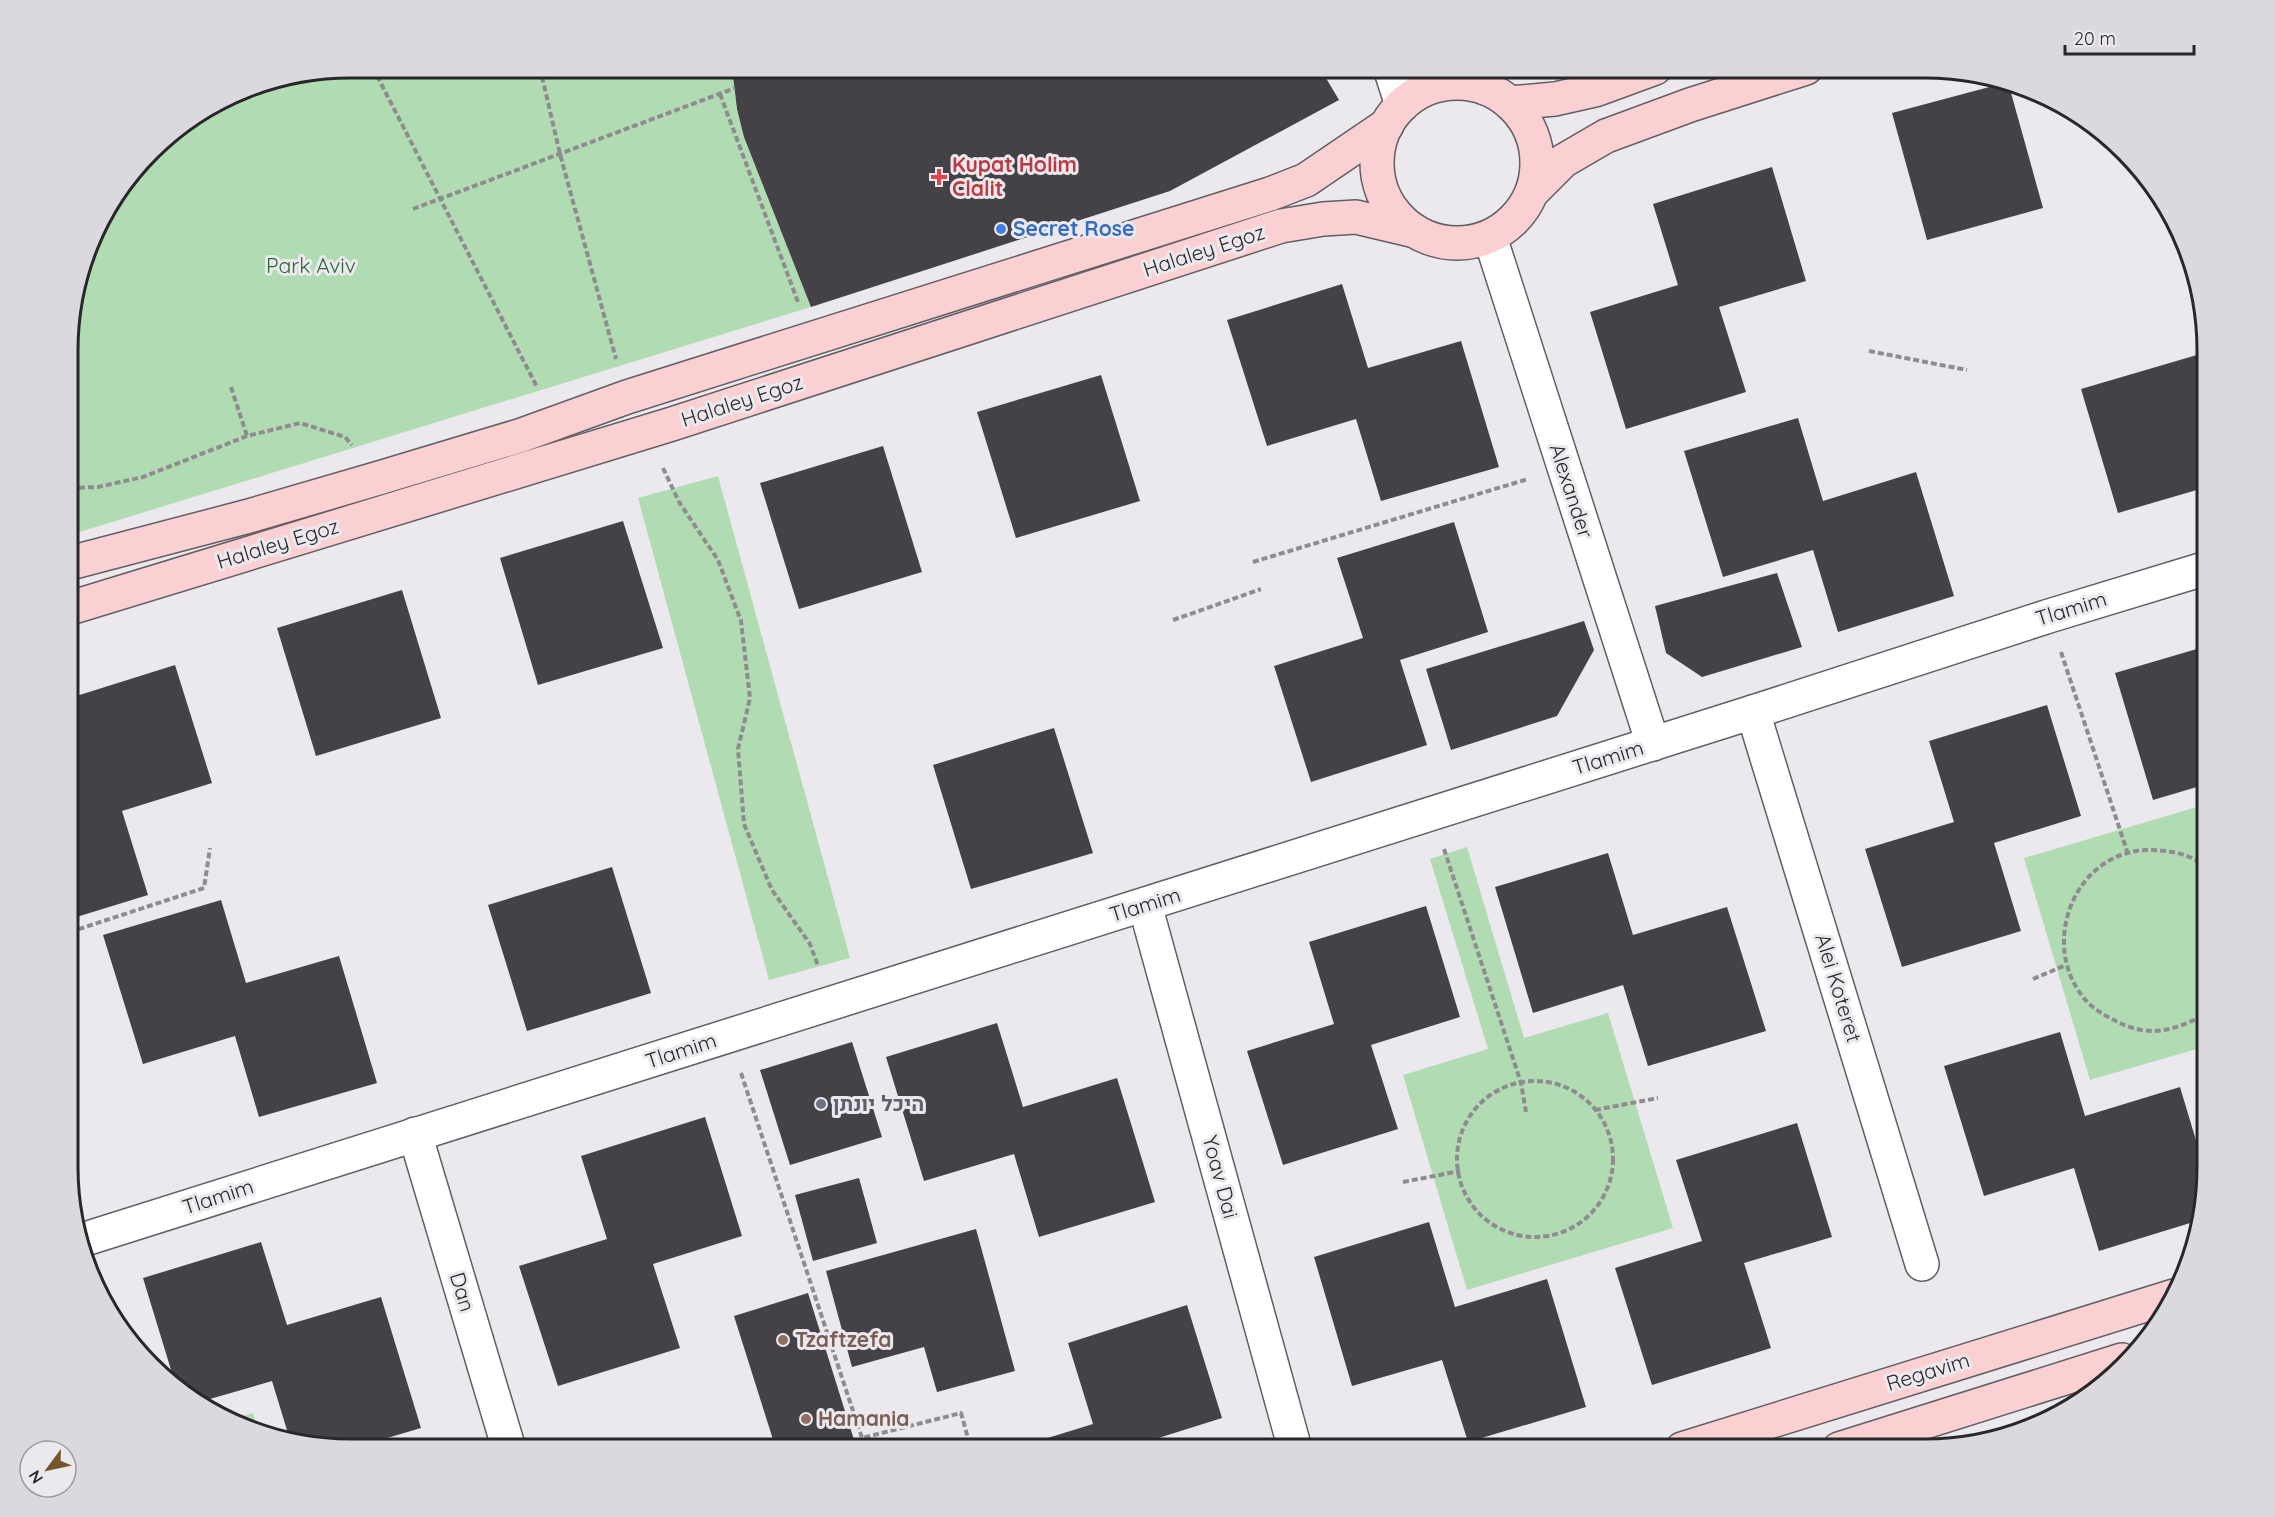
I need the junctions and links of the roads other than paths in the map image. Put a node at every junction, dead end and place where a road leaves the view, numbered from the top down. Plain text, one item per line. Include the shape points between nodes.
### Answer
1 (1391, 78) edge
2 (1628, 78) edge
3 (1775, 78) edge
4 (1489, 86) edge
5 (1394, 115) junction
6 (1532, 192) junction
7 (1415, 231) junction
8 (1490, 237) junction
9 (78, 561) edge
10 (2197, 571) edge
11 (78, 606) edge
12 (1753, 712) junction
13 (1653, 744) junction
14 (1145, 904) junction
15 (415, 1134) junction
16 (87, 1238) edge
17 (1922, 1264) dead end
18 (2163, 1299) edge
19 (2113, 1362) edge
20 (506, 1439) edge
21 (1292, 1439) edge
22 (1714, 1439) edge
23 (1871, 1439) edge

1 - 5 street
2 - 4 street via 1555,99
3 - 6 street via 1606,136 1563,161
4 - 5 street via 1441,85 1420,92
4 - 6 street via 1525,122 1535,144 1537,168
5 - 7 street via 1378,148 1378,172 1384,196 1397,216
5 - 9 street, Halaley Egoz via 1306,180 1270,194 627,397 522,435 249,516
6 - 8 street via 1510,223
7 - 8 street via 1442,242 1466,243
7 - 11 street, Halaley Egoz via 1356,217 1281,226 646,431
8 - 13 street, Alexander
10 - 12 street, Tlamim
12 - 13 street, Tlamim
12 - 17 street, Alei Koteret
13 - 14 street, Tlamim
14 - 15 street, Tlamim
14 - 21 street, Yoav Dai
15 - 16 street, Tlamim
15 - 20 street, Dan
18 - 22 street, Regavim
19 - 23 street

